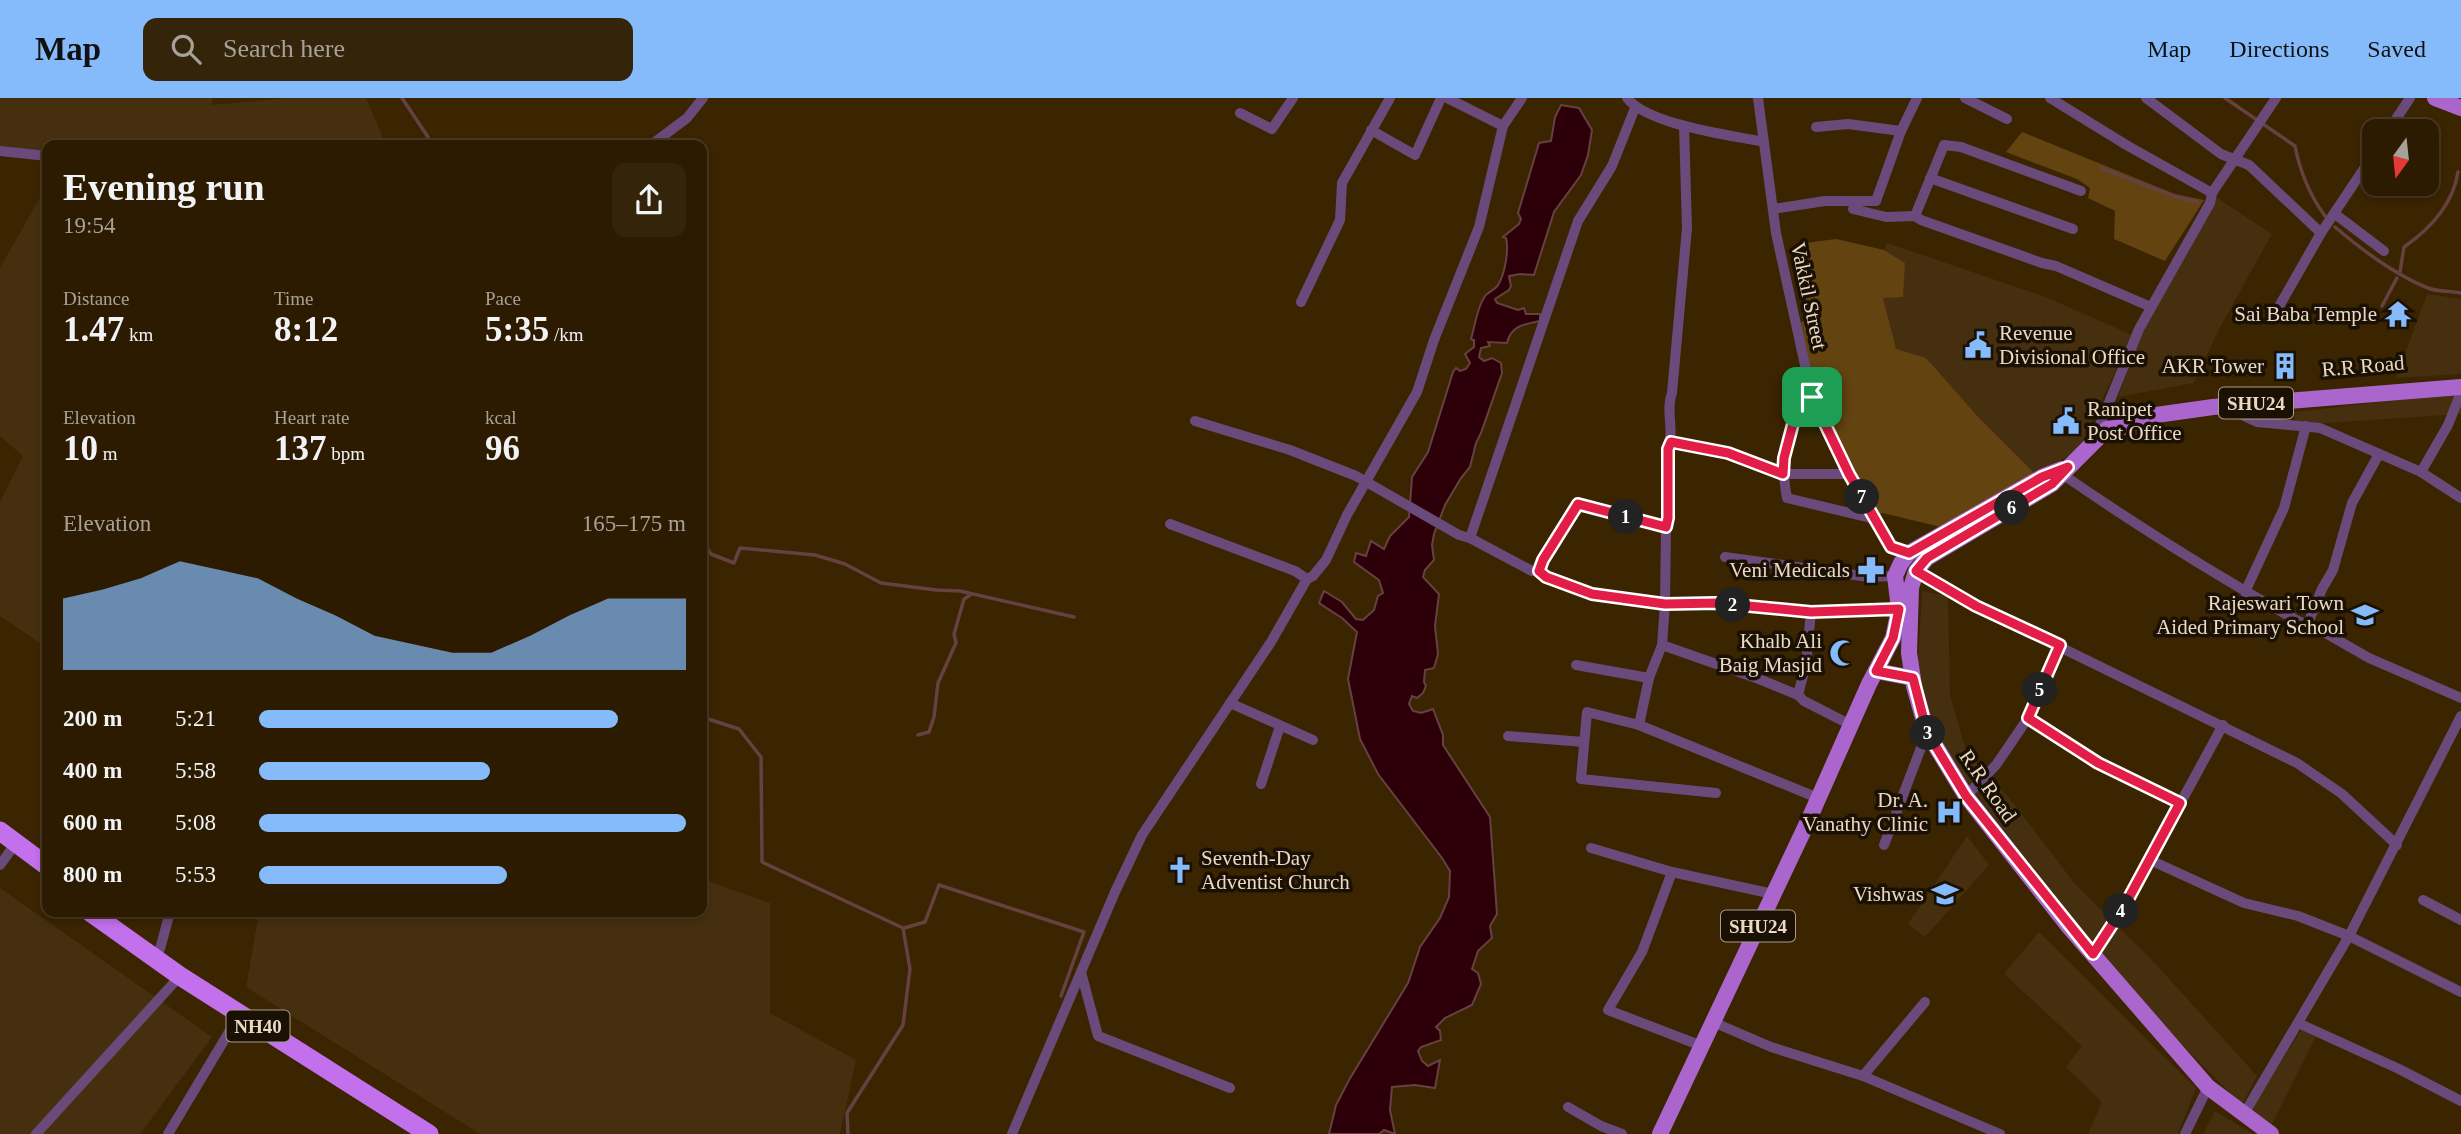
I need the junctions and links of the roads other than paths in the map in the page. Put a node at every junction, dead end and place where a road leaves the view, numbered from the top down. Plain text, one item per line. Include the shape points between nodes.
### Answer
1 (703, 98) edge
2 (1293, 98) edge
3 (1390, 98) edge
4 (1441, 98) edge
5 (1447, 98) edge
6 (1522, 98) edge
7 (1627, 98) edge
8 (1758, 98) edge
9 (1917, 98) edge
10 (1965, 98) edge
11 (2050, 98) edge
12 (2146, 98) edge
13 (2276, 98) edge
14 (2410, 98) edge
15 (2435, 98) edge
16 (2461, 107) edge
17 (1635, 108) junction
18 (1240, 113) dead end
19 (2007, 119) dead end
20 (2396, 119) edge
21 (1503, 126) junction
22 (1684, 126) junction
23 (1816, 127) dead end
24 (1371, 131) junction
25 (1901, 131) junction
26 (658, 140) edge
27 (1764, 142) junction
28 (0, 151) edge
29 (42, 155) edge
30 (2236, 160) junction
31 (2362, 172) edge
32 (1930, 178) junction
33 (2081, 191) dead end
34 (2212, 193) junction
35 (1773, 209) junction
36 (1853, 209) dead end
37 (2335, 215) junction
38 (1915, 216) junction
39 (2073, 229) dead end
40 (2321, 233) junction
41 (2384, 251) dead end
42 (1301, 302) dead end
43 (2151, 307) junction
44 (2277, 310) dead end
45 (2461, 379) edge
46 (2461, 387) edge
47 (2460, 395) edge
48 (1812, 397) junction
49 (2224, 406) junction
50 (1195, 421) dead end
51 (2306, 426) junction
52 (2108, 429) junction
53 (1671, 442) junction
54 (2090, 447) junction
55 (2379, 454) junction
56 (2065, 470) junction
57 (2421, 472) junction
58 (1783, 474) junction
59 (1849, 474) junction
60 (2046, 481) junction
61 (1366, 484) junction
62 (2461, 498) edge
63 (1875, 519) junction
64 (1170, 524) dead end
65 (1666, 527) junction
66 (1470, 538) junction
67 (1909, 553) junction
68 (1725, 557) dead end
69 (1539, 571) junction
70 (1916, 571) junction
71 (1895, 576) junction
72 (1307, 579) junction
73 (2245, 592) junction
74 (1665, 604) junction
75 (1899, 609) junction
76 (1811, 612) junction
77 (2308, 624) junction
78 (1662, 645) junction
79 (2060, 645) junction
80 (1576, 664) dead end
81 (1876, 671) junction
82 (1649, 678) junction
83 (1913, 678) junction
84 (1798, 695) junction
85 (2461, 698) edge
86 (1230, 703) junction
87 (2461, 716) edge
88 (2028, 718) junction
89 (1639, 724) junction
90 (1851, 724) junction
91 (2223, 725) junction
92 (1280, 726) junction
93 (1927, 732) junction
94 (1508, 736) dead end
95 (1313, 740) dead end
96 (1584, 742) junction
97 (1261, 784) dead end
98 (1716, 793) dead end
99 (1966, 796) junction
100 (1818, 799) junction
101 (2180, 803) junction
102 (1884, 845) dead end
103 (2397, 845) junction
104 (5, 848) edge
105 (1591, 848) dead end
106 (2150, 860) junction
107 (42, 864) edge
108 (1672, 872) junction
109 (42, 877) edge
110 (1773, 894) junction
111 (2423, 900) dead end
112 (98, 917) edge
113 (116, 917) edge
114 (168, 917) edge
115 (2461, 920) edge
116 (2349, 936) junction
117 (156, 953) junction
118 (2093, 954) junction
119 (1081, 972) junction
120 (180, 976) junction
121 (2461, 992) edge
122 (1925, 1002) dead end
123 (242, 1010) junction
124 (1713, 1022) junction
125 (2298, 1023) junction
126 (1702, 1046) junction
127 (1863, 1076) junction
128 (2208, 1087) junction
129 (1230, 1088) dead end
130 (2461, 1101) edge
131 (1568, 1107) dead end
132 (2252, 1119) junction
133 (433, 1132) edge
134 (36, 1134) edge
135 (168, 1134) edge
136 (1012, 1134) edge
137 (1622, 1134) edge
138 (1660, 1134) edge
139 (2000, 1134) edge
140 (2185, 1134) edge
141 (2271, 1134) edge
142 (2277, 1134) edge

1 - 26 street via 688,118
2 - 18 street via 1272,129
3 - 24 street
4 - 24 street via 1415,155
5 - 21 street
6 - 21 street
7 - 17 street
8 - 27 street, Vakkil Street
9 - 25 street
10 - 19 street
11 - 34 street
12 - 30 street via 2221,154
13 - 30 street
14 - 20 street
15 - 16 main road
17 - 22 street
17 - 66 street via 1612,166 1578,220
21 - 61 street via 1479,228 1417,392
22 - 27 street
22 - 53 street via 1687,228 1669,400
23 - 25 street via 1848,124
24 - 42 street via 1342,183 1340,220
25 - 35 street via 1876,201 1825,201
27 - 35 street, Vakkil Street
28 - 29 street
30 - 34 street
30 - 40 street via 2249,165
31 - 37 street
32 - 33 street via 1944,145 1961,147
32 - 38 street
32 - 39 street
34 - 43 street
35 - 48 street, Vakkil Street
36 - 38 street via 1886,217
37 - 40 street
37 - 41 street
38 - 43 street via 2056,266
40 - 44 street
43 - 54 street
45 - 52 main road, R.R Road / SHU24 via 2155,406 2118,417
46 - 49 main road, R.R Road / SHU24
47 - 57 street
48 - 58 street via 1794,420
48 - 59 street, Vakkil Street
49 - 51 street via 2257,422
49 - 52 main road, R.R Road / SHU24 via 2156,415
50 - 61 street via 1290,450
51 - 55 street
51 - 73 street via 2284,508
52 - 54 main road, R.R Road / SHU24
53 - 58 street via 1728,453
53 - 65 street
54 - 56 main road, R.R Road / SHU24
55 - 57 street
55 - 77 street via 2352,503 2333,570
56 - 60 main road, R.R Road / SHU24
56 - 73 street via 2126,517
57 - 62 street
58 - 59 street
58 - 63 street via 1787,498
59 - 63 street, Vakkil Street
60 - 67 main road, R.R Road / SHU24
60 - 70 main road, R.R Road / SHU24 via 1927,558
61 - 66 street
61 - 72 street via 1326,560
63 - 67 street, Vakkil Street via 1891,547
64 - 72 street
65 - 69 street via 1578,504
65 - 74 street
66 - 69 street
67 - 71 main road, R.R Road / SHU24
68 - 71 street via 1869,577
69 - 74 street via 1592,594
70 - 79 street via 1976,606
70 - 83 main road, R.R Road via 1911,588 1909,653
71 - 75 main road, SHU24
72 - 86 street
73 - 77 street
74 - 76 street via 1717,603
74 - 78 street
75 - 76 street
75 - 81 main road, SHU24 via 1893,638
76 - 84 street
77 - 85 street via 2369,658
78 - 82 street
78 - 84 street
79 - 88 street
79 - 91 street
80 - 82 street
81 - 83 main road
81 - 90 main road, SHU24
82 - 89 street
83 - 93 main road, R.R Road
84 - 90 street
86 - 92 street
86 - 119 street via 1142,835
87 - 103 street
88 - 99 street via 1996,765
88 - 101 street via 2098,763
89 - 96 street via 1587,712
89 - 100 street
90 - 100 main road, SHU24
91 - 101 street
91 - 103 street via 2297,763 2342,794
92 - 95 street
92 - 97 street
93 - 99 main road, R.R Road
93 - 102 street
94 - 96 street
96 - 98 street via 1581,779
99 - 118 main road, R.R Road
100 - 110 main road, SHU24
101 - 106 street
103 - 116 street
104 - 107 highway
104 - 109 highway
105 - 108 street
106 - 116 street via 2244,903 2298,916
106 - 118 street
108 - 110 street
108 - 126 street via 1642,952 1608,1010
110 - 124 main road, SHU24
111 - 115 street
112 - 117 highway, NH40
113 - 117 highway, NH40
114 - 117 street
116 - 121 street
116 - 125 street
117 - 120 highway, NH40
117 - 123 highway, NH40
118 - 128 main road, R.R Road
119 - 129 street via 1098,1036
119 - 136 street
120 - 123 highway, NH40
120 - 134 street
122 - 127 street
123 - 133 highway, NH40
123 - 135 street
124 - 126 main road, SHU24
124 - 127 street
125 - 130 street
125 - 132 street
126 - 138 main road, SHU24
127 - 139 street
128 - 132 main road, R.R Road
128 - 140 street
131 - 137 street
132 - 141 main road, R.R Road
132 - 142 main road, R.R Road

